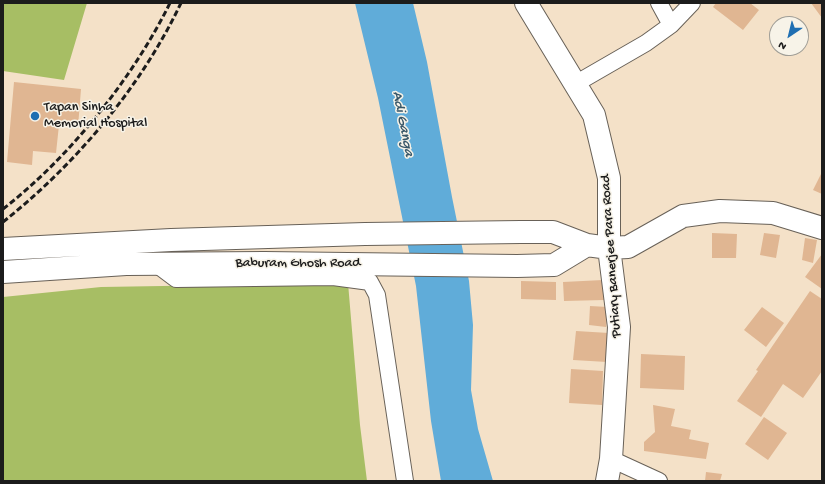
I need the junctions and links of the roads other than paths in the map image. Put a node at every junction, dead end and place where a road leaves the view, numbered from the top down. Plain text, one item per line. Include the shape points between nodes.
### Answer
1 (526, 3) edge
2 (658, 3) edge
3 (692, 3) edge
4 (671, 25) junction
5 (575, 84) junction
6 (822, 228) edge
7 (587, 245) junction
8 (609, 248) junction
9 (3, 249) edge
10 (166, 264) junction
11 (3, 272) edge
12 (611, 460) junction
13 (405, 481) edge
14 (607, 481) edge
15 (659, 481) edge

1 - 5 main road, Putiary Banerjee Para Road
2 - 4 street
3 - 4 street
4 - 5 street via 646,44
5 - 8 main road, Putiary Banerjee Para Road via 594,115 609,178
6 - 8 main road, Baburam Ghosh Road via 773,213 720,211 683,216 628,247
7 - 8 main road, Baburam Ghosh Road
7 - 9 main road, Baburam Ghosh Road via 553,232 521,232 171,240
7 - 10 main road, Baburam Ghosh Road via 554,265
8 - 12 main road, Putiary Banerjee Para Road via 619,327
10 - 11 main road, Baburam Ghosh Road
10 - 13 street via 176,279 333,277 370,282 377,295
12 - 14 main road, Putiary Banerjee Para Road
12 - 15 street

